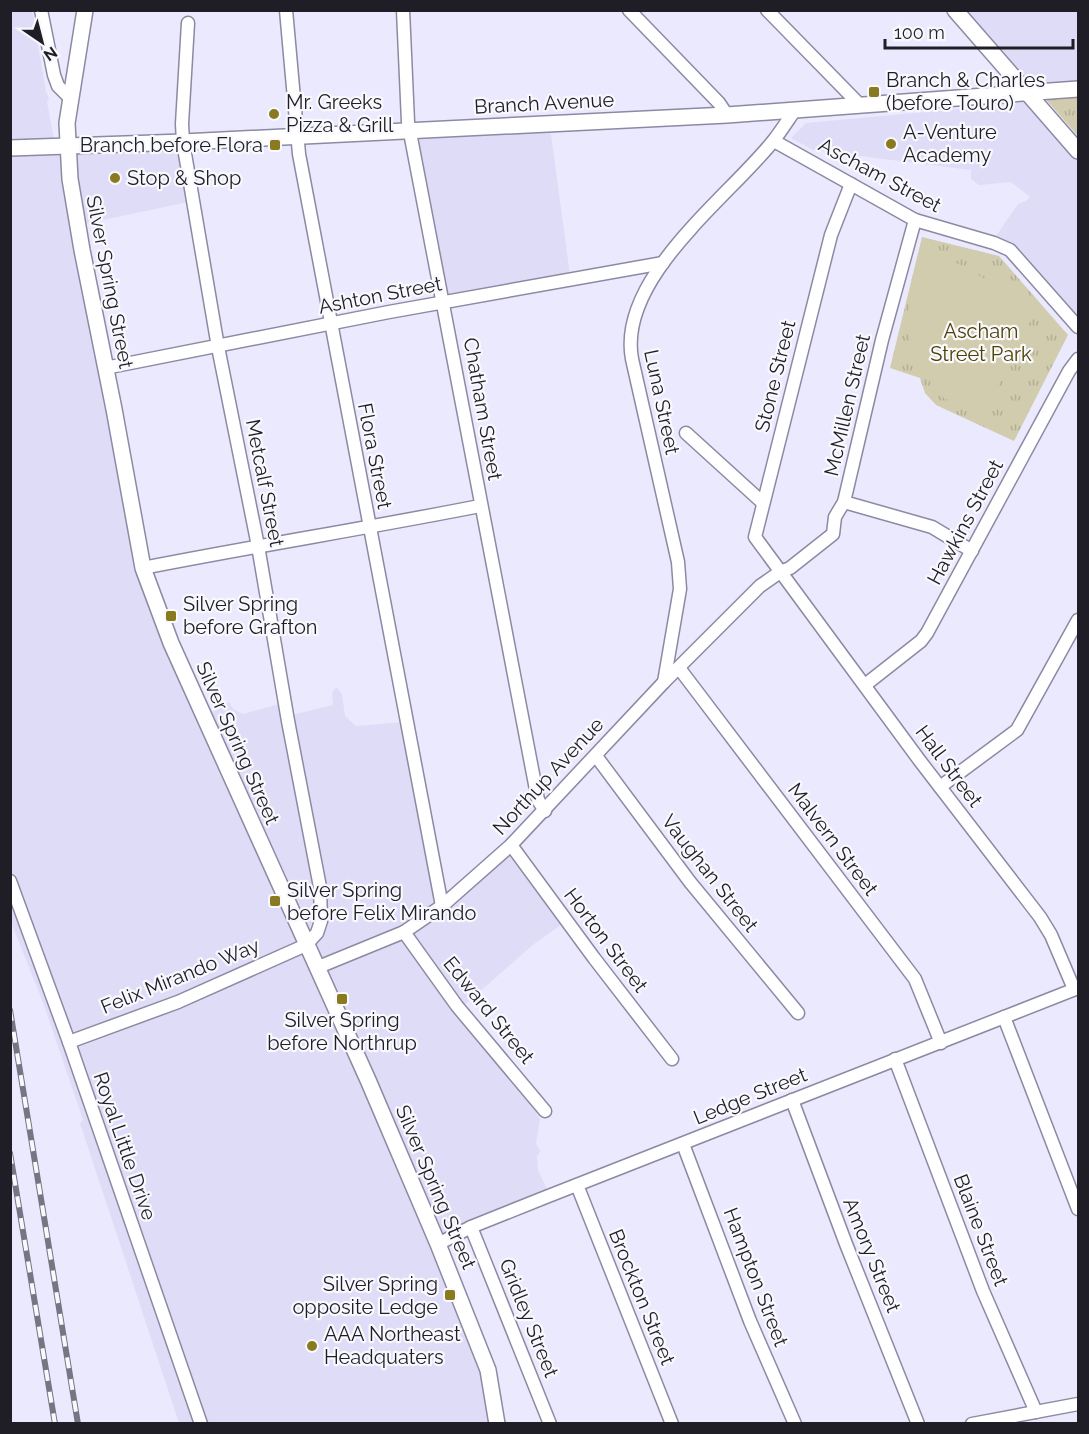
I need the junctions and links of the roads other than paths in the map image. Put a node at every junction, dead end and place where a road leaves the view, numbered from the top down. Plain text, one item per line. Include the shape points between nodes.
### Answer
1 (41, 10) edge
2 (85, 10) edge
3 (286, 10) edge
4 (403, 10) edge
5 (629, 10) edge
6 (767, 10) edge
7 (955, 10) edge
8 (188, 23) dead end
9 (1078, 89) edge
10 (1028, 93) junction
11 (71, 99) junction
12 (859, 104) junction
13 (795, 110) junction
14 (727, 115) junction
15 (411, 131) junction
16 (296, 136) junction
17 (774, 141) junction
18 (183, 142) junction
19 (67, 147) junction
20 (14, 148) edge
21 (1078, 151) edge
22 (851, 184) junction
23 (915, 220) junction
24 (663, 263) junction
25 (443, 303) junction
26 (331, 324) junction
27 (1078, 327) edge
28 (218, 347) junction
29 (1078, 359) edge
30 (105, 368) junction
31 (686, 433) dead end
32 (844, 502) junction
33 (763, 503) junction
34 (480, 506) junction
35 (369, 528) junction
36 (258, 546) junction
37 (972, 551) junction
38 (143, 568) junction
39 (780, 572) junction
40 (1078, 620) edge
41 (679, 668) junction
42 (664, 682) junction
43 (865, 685) junction
44 (596, 756) junction
45 (940, 787) junction
46 (545, 811) junction
47 (511, 845) junction
48 (10, 881) edge
49 (442, 906) junction
50 (404, 932) junction
51 (306, 945) junction
52 (316, 968) junction
53 (1076, 989) edge
54 (798, 1012) dead end
55 (1004, 1017) junction
56 (69, 1042) junction
57 (941, 1043) junction
58 (672, 1059) dead end
59 (895, 1059) junction
60 (792, 1100) junction
61 (545, 1111) dead end
62 (683, 1144) junction
63 (576, 1185) junction
64 (1078, 1209) edge
65 (471, 1227) junction
66 (438, 1244) junction
67 (1078, 1404) edge
68 (1036, 1412) junction
69 (201, 1424) edge
70 (497, 1424) edge
71 (550, 1424) edge
72 (672, 1424) edge
73 (795, 1424) edge
74 (918, 1424) edge
75 (972, 1424) edge

1 - 11 street via 54,75 58,86
2 - 11 main road, Silver Spring Street
3 - 16 street, Flora Street
4 - 15 street, Chatham Street
5 - 14 street
6 - 12 street
7 - 10 main road
8 - 18 street, Metcalf Street
9 - 10 main road, Branch Avenue
10 - 12 main road, Branch Avenue
10 - 21 main road
11 - 19 main road, Silver Spring Street
12 - 13 main road, Branch Avenue
13 - 14 main road, Branch Avenue
13 - 17 street, Luna Street
14 - 15 main road, Branch Avenue
15 - 16 main road, Branch Avenue
15 - 25 street, Chatham Street
16 - 18 main road, Branch Avenue
16 - 26 street, Flora Street
17 - 22 street, Ascham Street
17 - 24 street, Luna Street
18 - 19 main road, Branch Avenue
18 - 28 street, Metcalf Street
19 - 20 main road, Branch Avenue
19 - 30 main road, Silver Spring Street via 80,241
22 - 23 street, Ascham Street
22 - 33 street, Stone Street via 828,246
23 - 27 street, Ascham Street via 1010,250
23 - 32 street, McMillen Street
24 - 25 street, Ashton Street
24 - 42 street, Luna Street via 637,306 630,350 678,562 680,589
25 - 26 street, Ashton Street
25 - 34 street, Chatham Street
26 - 28 street, Ashton Street
26 - 35 street, Flora Street
28 - 30 street, Ashton Street
28 - 36 street, Metcalf Street
29 - 37 street, Hawkins Street
30 - 38 main road, Silver Spring Street
31 - 33 street
32 - 37 street via 932,527
32 - 39 street, McMillen Street via 835,517 833,534
33 - 39 street, Stone Street via 755,537
34 - 35 street
34 - 46 street, Chatham Street via 538,800
35 - 36 street
35 - 49 street, Flora Street
36 - 38 street
36 - 51 street, Metcalf Street via 320,887 321,921
37 - 43 street, Hawkins Street via 921,641
38 - 51 main road, Silver Spring Street via 171,643
39 - 41 street, Northup Avenue via 760,586
39 - 43 street, Hall Street
40 - 45 street via 1017,730
41 - 42 street, Northup Avenue
41 - 57 street, Malvern Street via 915,978
42 - 44 street, Northup Avenue
43 - 45 street, Hall Street
44 - 46 street, Northup Avenue
44 - 54 street, Vaughan Street via 690,882
45 - 53 street, Hall Street via 1040,917
46 - 47 street, Northup Avenue
47 - 49 street, Northup Avenue
47 - 58 street, Horton Street
48 - 56 street, Royal Little Drive
49 - 50 street, Northup Avenue
50 - 52 street, Northup Avenue
50 - 61 street, Edward Street via 458,1006
51 - 52 main road, Silver Spring Street
51 - 56 street, Felix Mirando Way via 178,1002
52 - 66 main road, Silver Spring Street
53 - 55 street, Ledge Street
55 - 57 street, Ledge Street
55 - 64 street
56 - 69 street, Royal Little Drive
57 - 59 street, Ledge Street
59 - 60 street, Ledge Street
59 - 68 street, Blaine Street via 983,1291
60 - 62 street, Ledge Street
60 - 74 street, Amory Street
62 - 63 street, Ledge Street
62 - 73 street, Hampton Street via 750,1322
63 - 65 street, Ledge Street
63 - 72 street, Brockton Street
65 - 66 street, Ledge Street
65 - 71 street, Gridley Street
66 - 70 main road, Silver Spring Street via 488,1370
67 - 68 street
68 - 75 street

